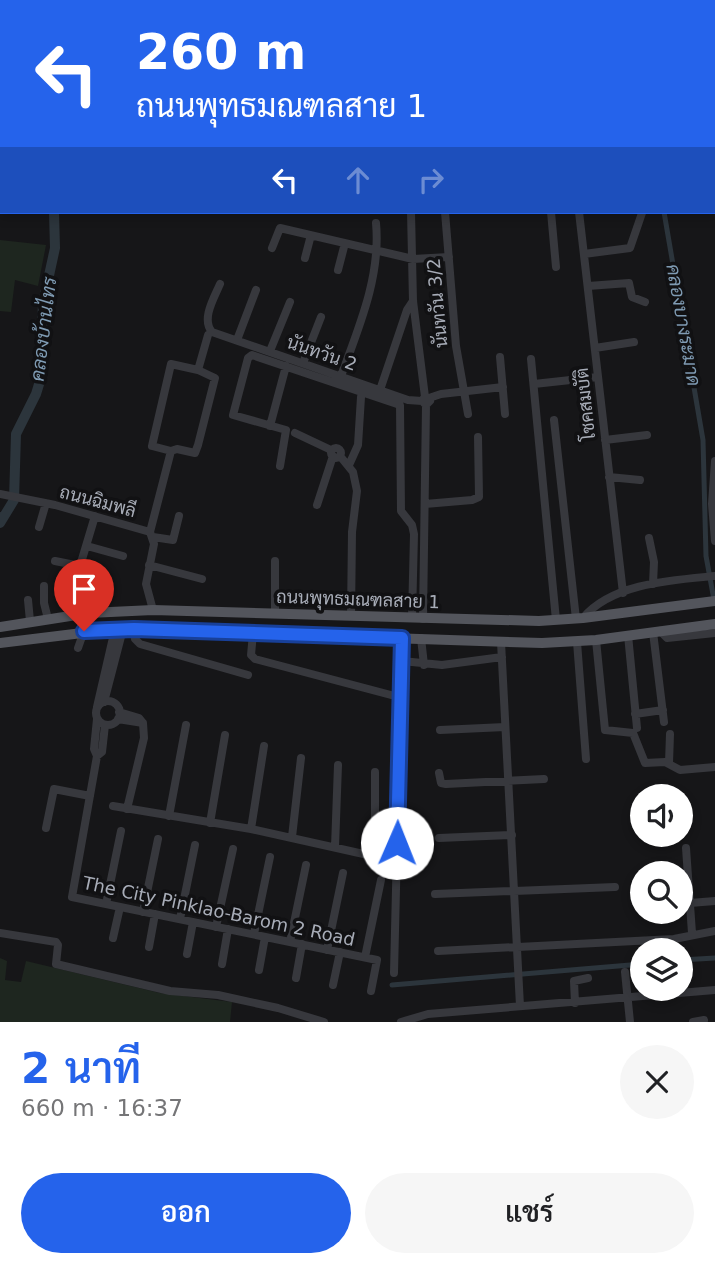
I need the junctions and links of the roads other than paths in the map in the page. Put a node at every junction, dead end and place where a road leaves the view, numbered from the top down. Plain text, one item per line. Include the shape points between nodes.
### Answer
1 (411, 214) edge
2 (445, 214) edge
3 (551, 214) edge
4 (579, 214) edge
5 (642, 214) edge
6 (376, 223) dead end
7 (311, 235) junction
8 (345, 243) junction
9 (272, 248) dead end
10 (379, 251) junction
11 (584, 254) junction
12 (449, 257) junction
13 (305, 258) dead end
14 (414, 259) junction
15 (556, 267) dead end
16 (338, 270) dead end
17 (219, 284) dead end
18 (588, 286) junction
19 (256, 290) dead end
20 (290, 302) dead end
21 (414, 302) junction
22 (645, 302) dead end
23 (321, 317) dead end
24 (210, 334) junction
25 (237, 340) junction
26 (634, 342) dead end
27 (595, 348) junction
28 (270, 351) junction
29 (500, 357) dead end
30 (531, 359) dead end
31 (303, 363) junction
32 (286, 366) junction
33 (198, 370) junction
34 (341, 376) junction
35 (598, 377) junction
36 (534, 384) junction
37 (503, 387) junction
38 (380, 390) junction
39 (464, 391) junction
40 (361, 397) dead end
41 (425, 400) junction
42 (468, 414) dead end
43 (505, 414) dead end
44 (554, 420) dead end
45 (270, 426) junction
46 (295, 433) dead end
47 (647, 435) dead end
48 (478, 437) dead end
49 (605, 440) junction
50 (171, 452) junction
51 (335, 454) junction
52 (715, 461) edge
53 (349, 465) junction
54 (280, 466) dead end
55 (609, 477) junction
56 (640, 480) dead end
57 (0, 494) edge
58 (46, 503) junction
59 (425, 504) junction
60 (317, 505) dead end
61 (95, 516) junction
62 (180, 516) dead end
63 (39, 527) dead end
64 (151, 534) junction
65 (649, 538) dead end
66 (715, 541) edge
67 (88, 546) junction
68 (123, 556) dead end
69 (55, 561) dead end
70 (275, 561) dead end
71 (149, 565) junction
72 (715, 576) edge
73 (202, 579) dead end
74 (653, 584) junction
75 (44, 586) dead end
76 (623, 593) junction
77 (27, 600) dead end
78 (715, 601) edge
79 (153, 610) junction
80 (275, 613) junction
81 (349, 616) junction
82 (372, 617) junction
83 (48, 618) junction
84 (418, 619) junction
85 (580, 619) junction
86 (556, 620) junction
87 (30, 621) junction
88 (715, 624) edge
89 (0, 627) edge
90 (124, 629) junction
91 (84, 631) junction
92 (657, 631) junction
93 (715, 632) edge
94 (253, 634) junction
95 (628, 635) junction
96 (347, 637) junction
97 (371, 637) junction
98 (402, 638) junction
99 (421, 638) junction
100 (596, 640) junction
101 (502, 642) junction
102 (577, 642) junction
103 (0, 643) edge
104 (78, 648) dead end
105 (502, 657) junction
106 (402, 661) junction
107 (424, 665) junction
108 (248, 675) dead end
109 (391, 695) dead end
110 (101, 705) junction
111 (663, 710) junction
112 (635, 714) junction
113 (119, 716) junction
114 (101, 722) junction
115 (664, 722) dead end
116 (186, 724) dead end
117 (505, 727) junction
118 (637, 728) dead end
119 (440, 730) dead end
120 (670, 734) dead end
121 (225, 735) dead end
122 (264, 746) dead end
123 (301, 758) dead end
124 (586, 760) dead end
125 (669, 763) junction
126 (338, 765) dead end
127 (715, 766) edge
128 (375, 772) dead end
129 (439, 773) dead end
130 (544, 779) dead end
131 (509, 781) junction
132 (90, 796) junction
133 (113, 806) dead end
134 (127, 809) junction
135 (169, 816) junction
136 (210, 822) junction
137 (46, 828) dead end
138 (251, 829) junction
139 (121, 831) dead end
140 (512, 835) junction
141 (292, 837) junction
142 (439, 838) dead end
143 (158, 839) dead end
144 (195, 845) dead end
145 (335, 847) junction
146 (686, 848) dead end
147 (233, 849) dead end
148 (270, 857) dead end
149 (375, 857) junction
150 (386, 859) dead end
151 (687, 861) edge
152 (306, 865) dead end
153 (343, 873) dead end
154 (382, 880) dead end
155 (615, 887) dead end
156 (515, 891) junction
157 (435, 894) dead end
158 (715, 901) edge
159 (106, 904) junction
160 (693, 904) edge
161 (120, 907) junction
162 (143, 912) junction
163 (155, 914) junction
164 (180, 919) junction
165 (193, 922) junction
166 (691, 924) edge
167 (216, 927) junction
168 (228, 929) junction
169 (715, 931) edge
170 (0, 933) edge
171 (692, 933) junction
172 (254, 934) junction
173 (265, 937) junction
174 (113, 938) dead end
175 (290, 942) junction
176 (302, 944) junction
177 (149, 947) dead end
178 (517, 947) junction
179 (327, 950) junction
180 (438, 951) dead end
181 (340, 952) junction
182 (187, 954) dead end
183 (365, 957) junction
184 (222, 964) dead end
185 (259, 970) dead end
186 (625, 972) dead end
187 (394, 973) dead end
188 (296, 978) dead end
189 (587, 978) dead end
190 (333, 985) dead end
191 (715, 990) edge
192 (370, 991) dead end
193 (628, 999) junction
194 (575, 1003) junction
195 (520, 1006) junction
196 (704, 1020) edge
197 (324, 1022) edge
198 (401, 1022) edge
199 (631, 1022) edge
200 (693, 1022) edge

1 - 14 street
2 - 12 street, นันทวัน 3/2
3 - 15 street
4 - 11 street, โชคสมบัติ
5 - 11 street via 630,248
6 - 10 street
7 - 8 street
7 - 9 street via 278,228
7 - 13 street
8 - 10 street
8 - 16 street
10 - 14 street
10 - 34 street
11 - 18 street, โชคสมบัติ
12 - 14 street
12 - 39 street, นันทวัน 3/2
14 - 21 street
17 - 24 street via 208,317
18 - 22 street via 633,283 632,297
18 - 27 street, โชคสมบัติ
19 - 25 street
20 - 28 street
21 - 38 street via 407,310
21 - 41 street
23 - 31 street
24 - 25 street, นันทวัน 2
24 - 33 street
25 - 28 street, นันทวัน 2
26 - 27 street
27 - 35 street, โชคสมบัติ
28 - 31 street, นันทวัน 2
29 - 37 street
30 - 36 street
31 - 34 street, นันทวัน 2
32 - 45 street
32 - 45 street via 250,356 233,412 236,418
32 - 84 street via 402,407 401,511 414,528
33 - 50 street via 215,376 198,444 195,453
33 - 50 street via 171,364 152,446
34 - 38 street, นันทวัน 2
35 - 36 street
35 - 49 street, โชคสมบัติ
36 - 86 street
37 - 39 street
37 - 43 street
38 - 41 street, นันทวัน 2
39 - 41 street
39 - 42 street, นันทวัน 3/2
40 - 53 street via 358,445
41 - 59 street
44 - 85 street
45 - 54 street via 287,432
46 - 51 street
47 - 49 street
48 - 59 street via 479,497
49 - 55 street, โชคสมบัติ
50 - 64 street
51 - 53 street
51 - 60 street
52 - 66 street
53 - 81 street via 357,491
55 - 56 street
55 - 76 street, โชคสมบัติ
57 - 58 street, ถนนฉิมพลี
58 - 61 street, ถนนฉิมพลี
58 - 63 street
59 - 84 street
61 - 64 street, ถนนฉิมพลี
61 - 67 street
62 - 64 street via 173,540
64 - 71 street, ถนนฉิมพลี
65 - 74 street
67 - 68 street
67 - 69 street via 80,566
70 - 80 street
71 - 73 street
71 - 79 street, ถนนฉิมพลี via 146,584
72 - 74 street
74 - 76 street
75 - 83 street
76 - 85 street
77 - 87 street
78 - 85 main road, ถนนพุทธมณฑลสาย 1
79 - 80 main road, ถนนพุทธมณฑลสาย 1
79 - 83 main road, ถนนพุทธมณฑลสาย 1
80 - 81 main road, ถนนพุทธมณฑลสาย 1
81 - 82 main road, ถนนพุทธมณฑลสาย 1
81 - 96 main road via 355,626
82 - 84 main road, ถนนพุทธมณฑลสาย 1
82 - 97 main road via 364,626
83 - 87 main road, ถนนพุทธมณฑลสาย 1
84 - 86 main road, ถนนพุทธมณฑลสาย 1
85 - 86 main road, ถนนพุทธมณฑลสาย 1
87 - 89 main road, ถนนพุทธมณฑลสาย 1
88 - 92 main road, ถนนพุทธมณฑลสาย 1
90 - 91 main road, ถนนพุทธมณฑลสาย 1
90 - 94 main road, ถนนพุทธมณฑลสาย 1
90 - 108 street via 140,644
90 - 110 street, The City Pinklao-Barom 2 Road
91 - 103 main road, ถนนพุทธมณฑลสาย 1
91 - 104 street
92 - 93 street via 667,638
92 - 95 main road, ถนนพุทธมณฑลสาย 1
92 - 111 street
94 - 96 main road, ถนนพุทธมณฑลสาย 1
94 - 109 street via 251,655 256,659
95 - 100 main road, ถนนพุทธมณฑลสาย 1
95 - 112 street
96 - 97 main road, ถนนพุทธมณฑลสาย 1
97 - 98 main road, ถนนพุทธมณฑลสาย 1
98 - 99 main road, ถนนพุทธมณฑลสาย 1
98 - 106 street
99 - 101 main road, ถนนพุทธมณฑลสาย 1
99 - 107 street
100 - 102 main road, ถนนพุทธมณฑลสาย 1
100 - 125 street via 605,730 633,733 643,762
101 - 102 main road, ถนนพุทธมณฑลสาย 1
101 - 105 street
102 - 124 street
105 - 107 street
105 - 117 street
106 - 107 street
106 - 187 street
110 - 113 street via 115,704
110 - 114 street, The City Pinklao-Barom 2 Road
111 - 112 street
111 - 115 street
112 - 118 street
113 - 114 street
113 - 134 street via 144,723
114 - 132 street, The City Pinklao-Barom 2 Road
116 - 135 street
117 - 119 street
117 - 131 street
120 - 125 street
121 - 136 street
122 - 138 street
123 - 141 street
125 - 127 street via 680,770
126 - 145 street
128 - 149 street
129 - 131 street via 442,784
130 - 131 street
131 - 140 street
132 - 137 street via 54,789
132 - 159 street, The City Pinklao-Barom 2 Road via 71,894
133 - 134 street
134 - 135 street
135 - 136 street
136 - 138 street
138 - 141 street
139 - 159 street
140 - 142 street
140 - 156 street
141 - 145 street
143 - 162 street
144 - 164 street
145 - 149 street
146 - 151 street
147 - 167 street
148 - 172 street
149 - 150 street
152 - 175 street
153 - 179 street
154 - 183 street
155 - 156 street
156 - 157 street
156 - 178 street
158 - 160 street
159 - 161 street, The City Pinklao-Barom 2 Road
161 - 162 street, The City Pinklao-Barom 2 Road
161 - 174 street
162 - 163 street, The City Pinklao-Barom 2 Road
163 - 164 street, The City Pinklao-Barom 2 Road
163 - 177 street
164 - 165 street, The City Pinklao-Barom 2 Road
165 - 167 street, The City Pinklao-Barom 2 Road
165 - 182 street
166 - 171 street
167 - 168 street, The City Pinklao-Barom 2 Road
168 - 172 street, The City Pinklao-Barom 2 Road
168 - 184 street
169 - 171 street
170 - 197 street via 56,942 56,964 170,991 218,995
171 - 178 street via 674,939
172 - 173 street, The City Pinklao-Barom 2 Road
173 - 175 street, The City Pinklao-Barom 2 Road
173 - 185 street
175 - 176 street, The City Pinklao-Barom 2 Road
176 - 179 street, The City Pinklao-Barom 2 Road
176 - 188 street
178 - 180 street
178 - 195 street
179 - 181 street, The City Pinklao-Barom 2 Road
181 - 183 street, The City Pinklao-Barom 2 Road
181 - 190 street
183 - 192 street, The City Pinklao-Barom 2 Road via 377,960
186 - 193 street
189 - 194 street via 574,981
191 - 193 street
193 - 194 street
193 - 199 street
194 - 195 street
195 - 198 street via 428,1014
196 - 200 street

